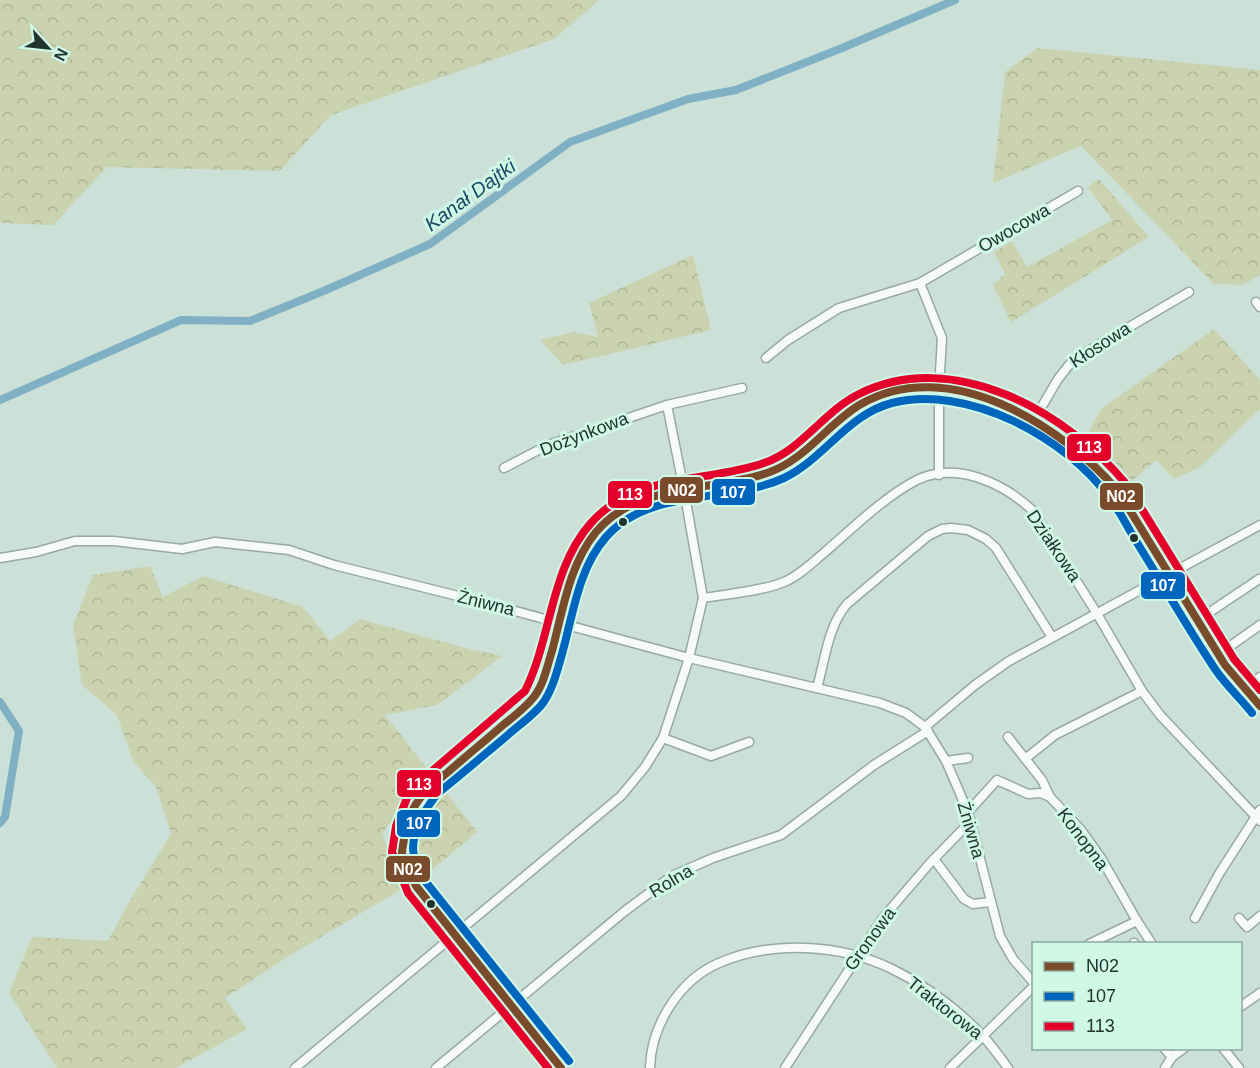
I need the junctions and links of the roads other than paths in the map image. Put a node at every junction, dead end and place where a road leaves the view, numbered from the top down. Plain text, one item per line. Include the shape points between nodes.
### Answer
1 (1078, 191) dead end
2 (920, 283) junction
3 (1189, 292) dead end
4 (766, 358) dead end
5 (742, 388) dead end
6 (939, 389) junction
7 (666, 405) junction
8 (1034, 420) junction
9 (504, 468) dead end
10 (939, 475) junction
11 (684, 490) junction
12 (1260, 525) edge
13 (0, 558) edge
14 (1171, 573) junction
15 (1259, 579) edge
16 (703, 598) junction
17 (1096, 612) junction
18 (1198, 620) junction
19 (560, 623) junction
20 (1260, 625) edge
21 (1052, 637) junction
22 (1219, 654) junction
23 (689, 658) junction
24 (1260, 676) edge
25 (817, 688) junction
26 (1245, 690) junction
27 (1142, 691) junction
28 (1260, 706) edge
29 (926, 729) junction
30 (1008, 737) dead end
31 (663, 738) junction
32 (749, 742) dead end
33 (968, 758) dead end
34 (1025, 759) junction
35 (946, 761) junction
36 (1050, 797) junction
37 (968, 812) junction
38 (1258, 816) edge
39 (971, 821) junction
40 (934, 859) junction
41 (990, 902) junction
42 (1260, 916) edge
43 (1195, 918) dead end
44 (1239, 918) dead end
45 (1137, 921) junction
46 (454, 934) junction
47 (1093, 942) edge
48 (1151, 942) edge
49 (856, 956) junction
50 (1032, 983) edge
51 (1032, 987) edge
52 (1260, 993) edge
53 (1242, 1006) edge
54 (512, 1007) junction
55 (983, 1036) junction
56 (1166, 1050) edge
57 (1181, 1050) edge
58 (1224, 1050) edge
59 (1172, 1057) junction
60 (295, 1068) edge
61 (436, 1068) edge
62 (561, 1068) edge
63 (650, 1068) edge
64 (785, 1068) edge
65 (950, 1068) edge
66 (1008, 1068) edge
67 (1165, 1068) edge
68 (1239, 1068) edge

1 - 2 street, Owocowa
2 - 4 street, Owocowa via 839,308
2 - 6 street via 942,338
3 - 8 street, Kłosowa via 1073,360
5 - 7 street, Dożynkowa
6 - 8 street via 994,402
6 - 10 street
6 - 11 street via 887,393 843,417 806,453 785,465 765,474
7 - 9 street, Dożynkowa via 604,424
7 - 11 street
8 - 14 street via 1099,469 1118,491
10 - 16 street, Działkowa via 910,484 785,582
10 - 17 street, Działkowa via 964,474 985,479 1018,497 1041,520
11 - 16 street
11 - 19 street via 646,499 604,523 576,563
12 - 14 street, Rolna
13 - 19 street, Żniwna via 75,541 114,541 165,549 215,542 289,550
14 - 17 street, Rolna
14 - 18 street
15 - 18 street
16 - 23 street
17 - 21 street, Rolna
17 - 27 street, Działkowa
18 - 22 street
19 - 23 street, Żniwna
19 - 46 street via 545,675 534,697 431,786 409,817 402,852 416,886
20 - 22 street
21 - 25 street via 996,548 968,530 946,528 928,536 839,614
21 - 29 street, Rolna via 975,685
22 - 26 street
23 - 25 street, Żniwna
23 - 31 street
24 - 26 street
25 - 29 street, Żniwna via 880,703 906,713
26 - 28 street
27 - 34 street via 1055,735
27 - 38 street, Działkowa via 1188,747
29 - 35 street, Żniwna
29 - 54 street, Rolna via 781,835 672,876
30 - 34 street, Konopna
31 - 32 street via 711,756
31 - 46 street via 621,796
33 - 35 street
34 - 36 street, Konopna
35 - 37 street, Żniwna
36 - 37 street via 1028,794 997,780
36 - 45 street, Konopna via 1101,858
37 - 39 street, Żniwna
38 - 43 street
39 - 40 street, Gronowa
39 - 41 street, Żniwna
40 - 41 street, Żniwna via 964,899 973,904
40 - 49 street, Gronowa
41 - 50 street, Żniwna via 1000,936
42 - 44 street via 1247,927
45 - 47 street
45 - 48 street, Konopna
46 - 54 street
46 - 60 street
49 - 55 street, Traktorowa via 889,967 916,982
49 - 63 street, Traktorowa via 801,948 776,949 717,963 678,994 665,1013 655,1036
49 - 64 street, Gronowa
51 - 55 street
52 - 53 street
54 - 61 street, Rolna
54 - 62 street
55 - 65 street
55 - 66 street, Traktorowa
56 - 59 street
57 - 59 street
58 - 68 street
59 - 67 street

